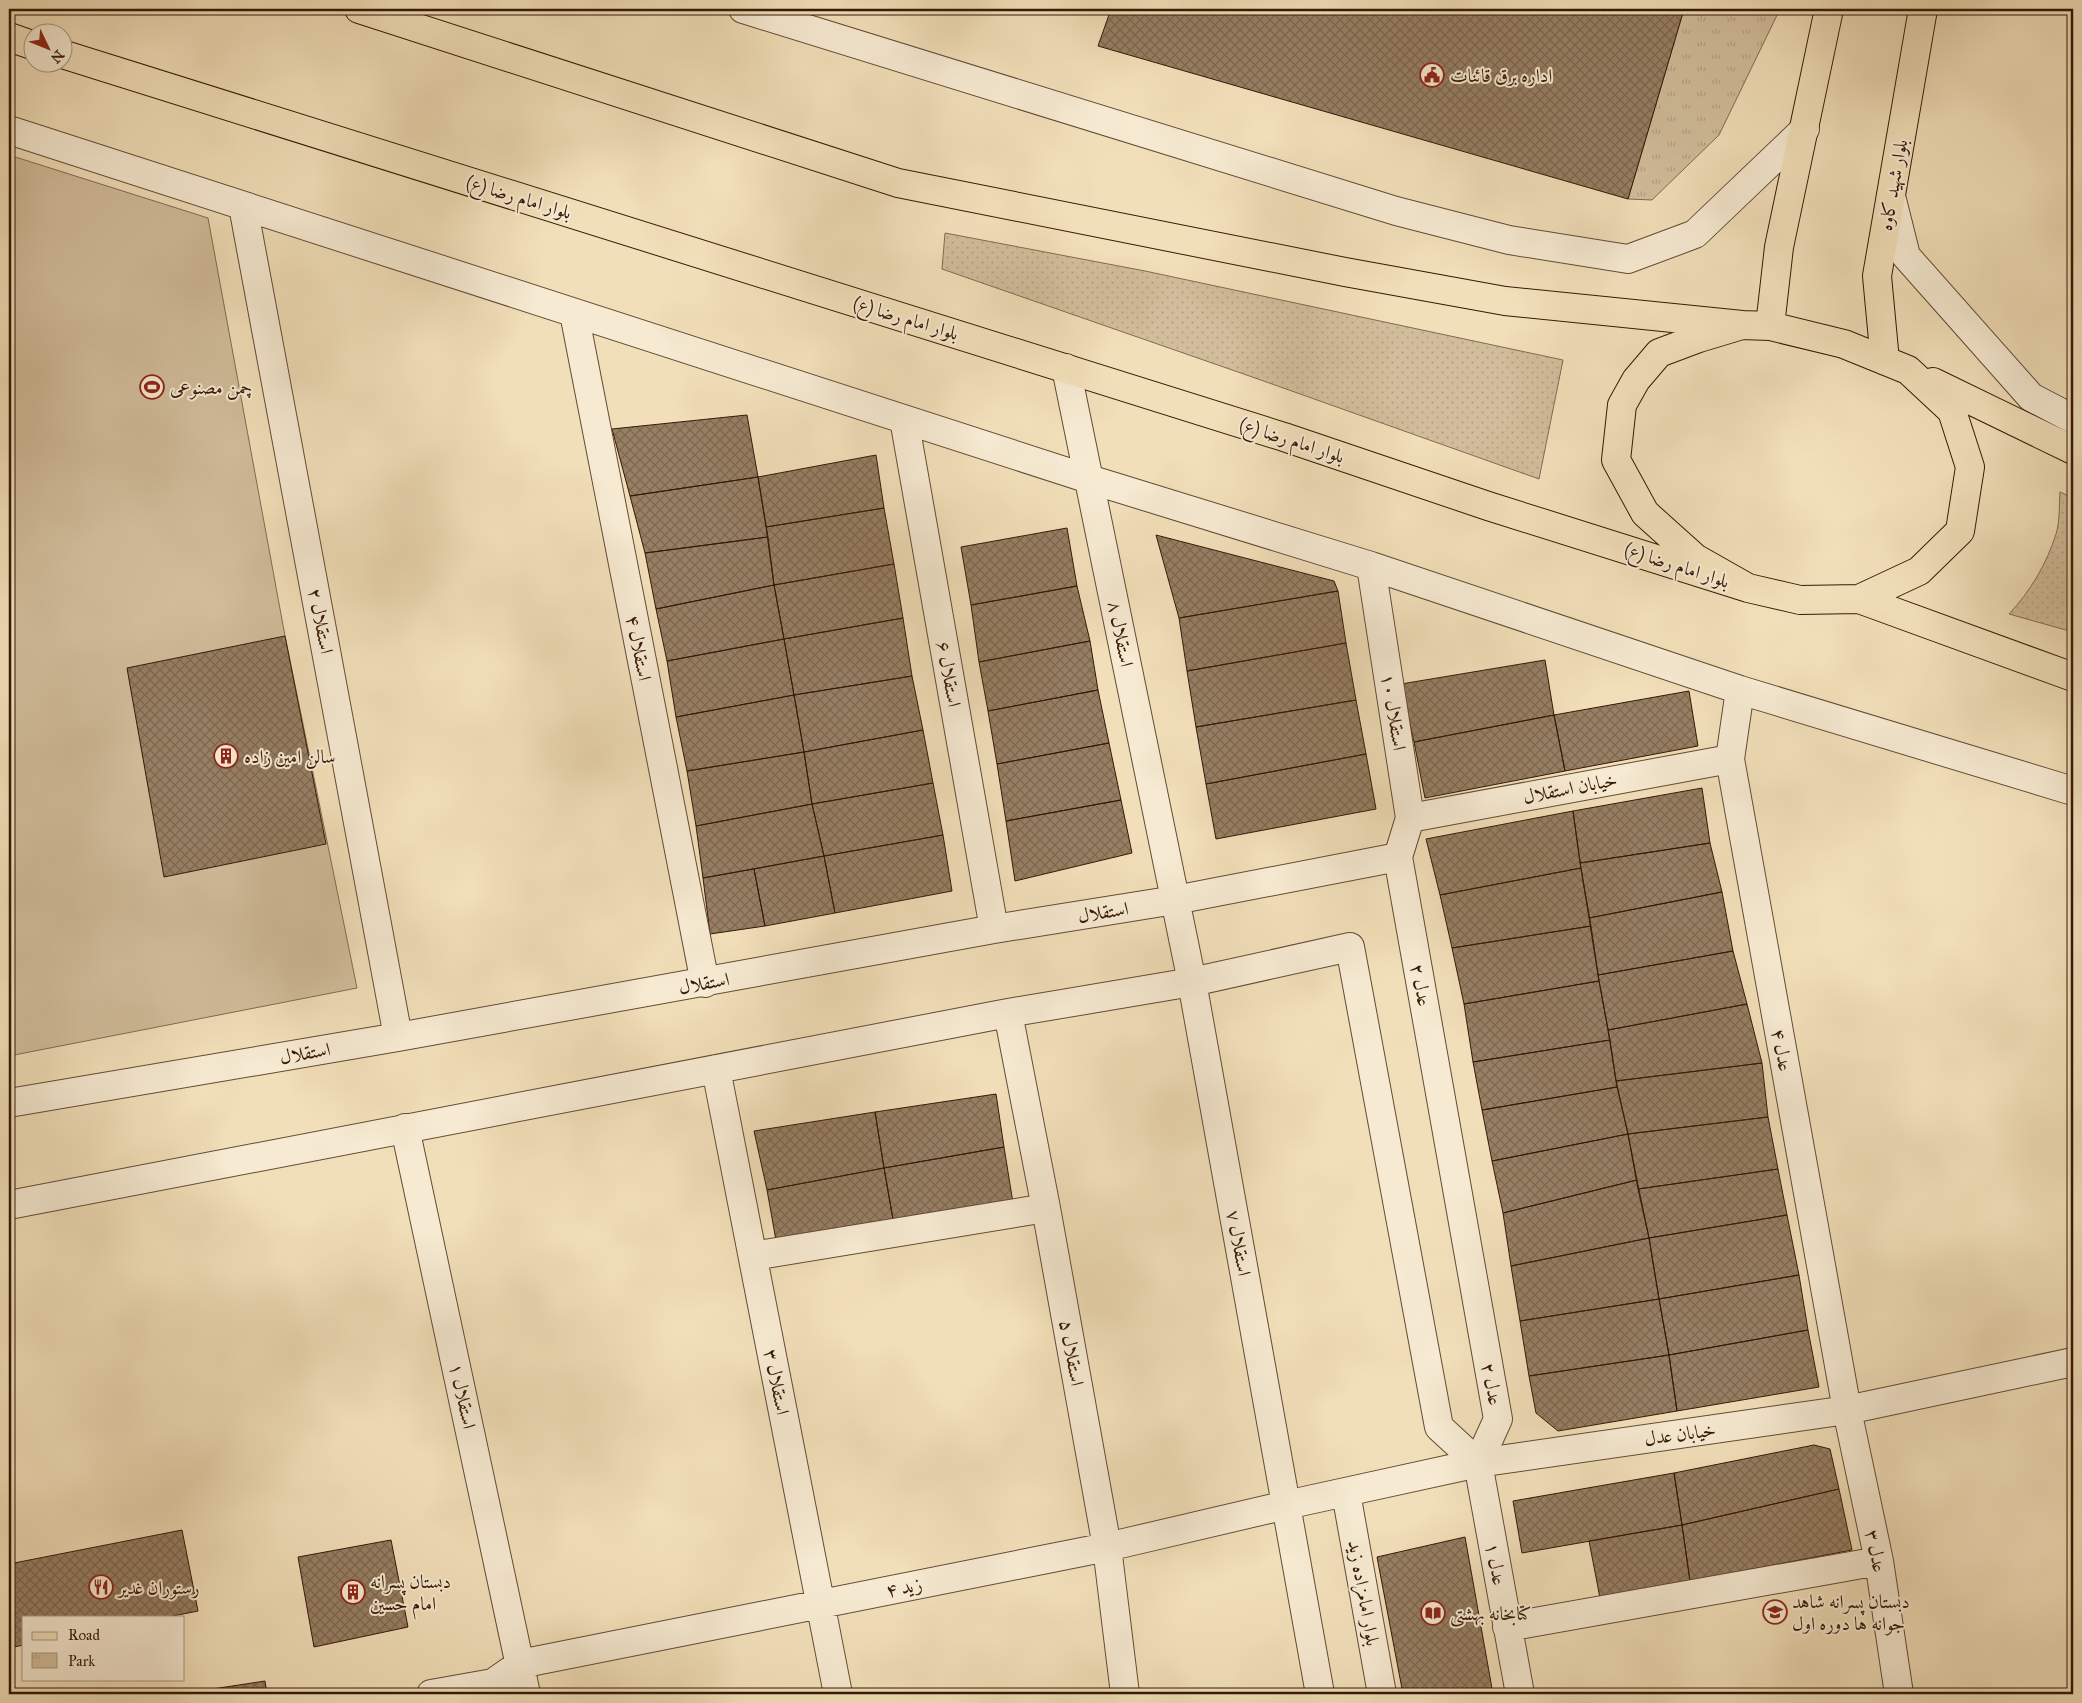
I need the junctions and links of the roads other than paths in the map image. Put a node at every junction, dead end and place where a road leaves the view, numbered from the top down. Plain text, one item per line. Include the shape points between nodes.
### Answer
1 (359, 9) edge
2 (743, 9) edge
3 (1829, 9) edge
4 (1923, 9) edge
5 (9, 38) edge
6 (22, 42) edge
7 (72, 57) edge
8 (1805, 129) junction
9 (9, 130) edge
10 (1891, 196) junction
11 (243, 206) junction
12 (574, 313) junction
13 (1742, 325) junction
14 (1770, 326) junction
15 (1896, 366) junction
16 (1066, 368) junction
17 (904, 419) junction
18 (2073, 420) edge
19 (2073, 450) edge
20 (1089, 479) junction
21 (1372, 566) junction
22 (1748, 588) junction
23 (1859, 600) junction
24 (2073, 677) edge
25 (1740, 690) junction
26 (1730, 758) junction
27 (2073, 791) edge
28 (1410, 818) junction
29 (1398, 857) junction
30 (1175, 900) junction
31 (994, 929) junction
32 (1192, 982) junction
33 (705, 983) junction
34 (1008, 1013) junction
35 (398, 1037) junction
36 (716, 1069) junction
37 (9, 1103) edge
38 (405, 1128) junction
39 (9, 1205) edge
40 (1046, 1208) junction
41 (753, 1256) junction
42 (2073, 1362) edge
43 (1847, 1410) junction
44 (1478, 1462) junction
45 (1346, 1492) junction
46 (1286, 1505) junction
47 (1107, 1547) junction
48 (1879, 1561) junction
49 (820, 1603) junction
50 (1507, 1628) junction
51 (520, 1664) junction
52 (430, 1694) edge
53 (526, 1694) edge
54 (838, 1694) edge
55 (1125, 1694) edge
56 (1320, 1694) edge
57 (1382, 1694) edge
58 (1520, 1694) edge
59 (1900, 1694) edge

1 - 13 main road via 898,183 1505,301
2 - 8 street via 1396,212 1509,240 1628,259 1695,234
3 - 8 main road
4 - 10 main road, بلوار شهید کاوه
5 - 6 main road
7 - 16 main road, بلوار امام رضا (ع)
8 - 14 main road via 1779,247
9 - 11 street
10 - 15 main road, بلوار شهید کاوه via 1877,276
10 - 18 street via 1906,256 2031,397
11 - 12 street
11 - 35 street, استقلال ۲
12 - 17 street
12 - 33 street, استقلال ۴
13 - 14 main road
13 - 22 main road via 1659,354 1636,380 1622,405 1616,460 1645,513 1695,558
14 - 15 main road via 1844,344
15 - 19 main road
15 - 23 main road via 1952,411 1970,467 1960,530 1919,571
16 - 20 street, استقلال ۸
16 - 22 main road, بلوار امام رضا (ع)
17 - 20 street
17 - 31 street, استقلال ۶
20 - 21 street
20 - 30 street, استقلال ۸
21 - 25 street
21 - 28 street, استقلال ۱۰
22 - 23 main road via 1800,600
23 - 24 main road
25 - 26 street, عدل ۴
25 - 27 street
26 - 28 street, خیابان استقلال
26 - 43 street, عدل ۴
28 - 29 street, استقلال ۱۰
29 - 30 street, استقلال
29 - 44 street, عدل ۲ via 1498,1419
30 - 31 street, استقلال
30 - 32 street, استقلال ۸
31 - 33 street, استقلال
32 - 34 street
32 - 44 street via 1350,947 1439,1427
32 - 46 street, استقلال ۷
33 - 35 street, استقلال
34 - 36 street
34 - 40 street, استقلال ۵
35 - 37 street, استقلال
36 - 38 street
36 - 41 street, استقلال ۳
38 - 39 street
38 - 51 street, استقلال ۱
40 - 41 street
40 - 47 street, استقلال ۵
41 - 49 street, استقلال ۳
42 - 43 street, خیابان عدل
43 - 44 street, خیابان عدل
43 - 48 street, عدل ۳
44 - 45 street, خیابان عدل
44 - 50 street, عدل ۱
45 - 46 street, خیابان عدل
45 - 57 street, بلوار امامزاده زید
46 - 47 street, زید ۴
46 - 56 street
47 - 49 street, زید ۴
47 - 55 street, استقلال ۵
48 - 50 street
48 - 59 street, عدل ۳
49 - 51 street, زید ۴
49 - 54 street, استقلال ۳
50 - 58 street, عدل ۱
51 - 52 street via 494,1683
51 - 53 street, استقلال ۱

